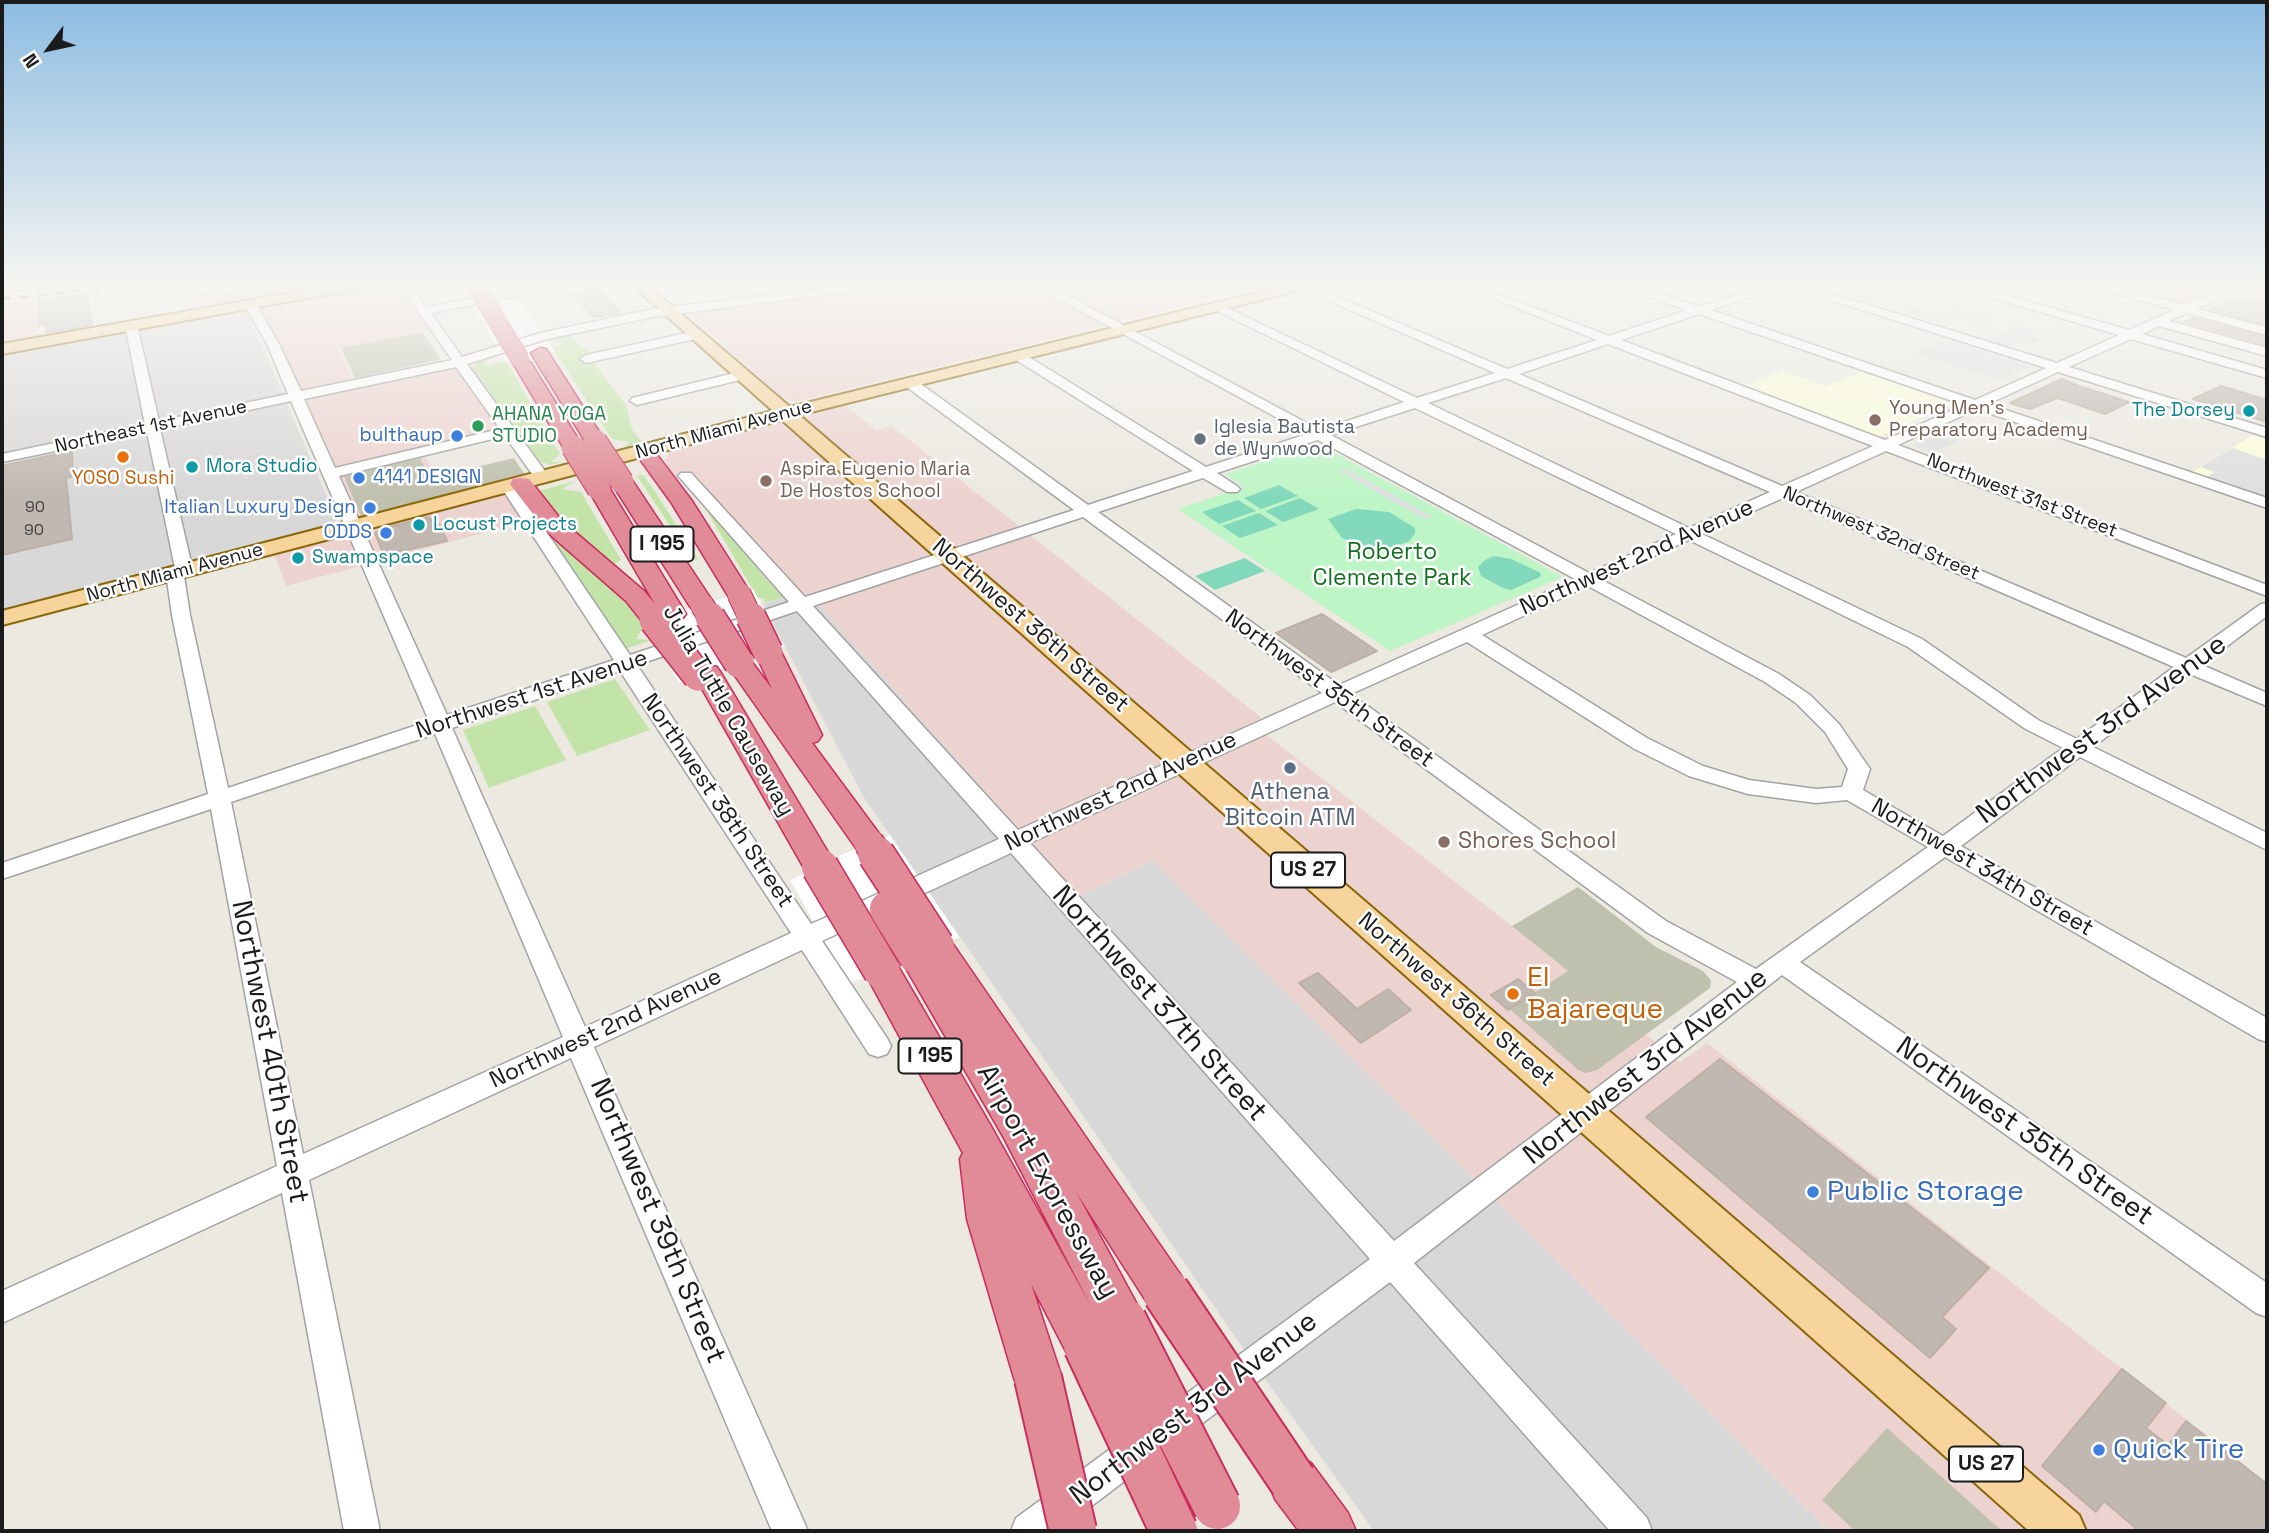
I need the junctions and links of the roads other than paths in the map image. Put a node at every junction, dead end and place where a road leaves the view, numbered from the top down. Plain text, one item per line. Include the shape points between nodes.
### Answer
1 (137, 356) edge
2 (278, 356) edge
3 (455, 356) edge
4 (481, 356) edge
5 (518, 356) edge
6 (542, 356) edge
7 (601, 356) edge
8 (721, 356) edge
9 (1015, 356) edge
10 (1018, 356) edge
11 (1172, 356) edge
12 (1318, 356) edge
13 (1465, 356) edge
14 (1563, 356) edge
15 (1650, 356) edge
16 (1833, 356) edge
17 (2019, 356) edge
18 (2082, 356) edge
19 (2205, 356) edge
20 (586, 359) dead end
21 (460, 362) junction
22 (2056, 367) junction
23 (1508, 374) junction
24 (2267, 374) edge
25 (743, 375) junction
26 (909, 382) junction
27 (295, 397) junction
28 (637, 401) dead end
29 (1418, 404) junction
30 (1975, 404) junction
31 (787, 413) junction
32 (153, 427) junction
33 (509, 432) junction
34 (2267, 433) edge
35 (1320, 436) junction
36 (1886, 444) junction
37 (644, 452) junction
38 (2, 458) edge
39 (1205, 472) junction
40 (330, 474) junction
41 (686, 476) dead end
42 (524, 483) junction
43 (1232, 489) dead end
44 (1783, 492) junction
45 (2267, 503) edge
46 (1085, 512) junction
47 (352, 527) junction
48 (1690, 533) junction
49 (951, 557) junction
50 (180, 572) junction
51 (1588, 580) junction
52 (2267, 591) edge
53 (801, 604) junction
54 (2267, 608) edge
55 (663, 617) junction
56 (2, 618) edge
57 (1468, 634) junction
58 (739, 663) junction
59 (624, 664) junction
60 (2189, 666) junction
61 (1336, 694) junction
62 (2267, 700) edge
63 (441, 725) junction
64 (2077, 748) junction
65 (1186, 763) junction
66 (817, 769) junction
67 (1851, 793) junction
68 (220, 799) junction
69 (1013, 842) junction
70 (2267, 842) edge
71 (1945, 846) junction
72 (860, 847) junction
73 (2, 871) edge
74 (808, 936) junction
75 (912, 957) junction
76 (1782, 962) junction
77 (1757, 981) junction
78 (2267, 1031) edge
79 (579, 1042) junction
80 (878, 1046) dead end
81 (1586, 1113) junction
82 (978, 1141) junction
83 (292, 1174) junction
84 (1391, 1262) junction
85 (2267, 1302) edge
86 (2, 1307) edge
87 (1105, 1333) junction
88 (1293, 1481) junction
89 (1223, 1519) edge
90 (362, 1531) edge
91 (790, 1531) edge
92 (1029, 1531) edge
93 (1073, 1531) edge
94 (1174, 1531) edge
95 (1319, 1531) edge
96 (1330, 1531) edge
97 (1634, 1531) edge
98 (2063, 1531) edge

1 - 32 street, Northwest 40th Street
2 - 27 street, Northwest 39th Street
3 - 21 street, Northwest 38th Street
4 - 21 street, Northeast 1st Avenue
5 - 55 highway, Julia Tuttle Causeway / I 195, bridge via 599,489
6 - 58 highway, Julia Tuttle Causeway / I 195, bridge
7 - 20 street
8 - 25 main road, US 27
9 - 26 main road, North Miami Avenue
10 - 39 street
11 - 35 street, Northwest 34th Street
12 - 29 street
13 - 23 street, Northwest 32nd Street
14 - 23 street, Northwest 1st Avenue
15 - 36 street, Northwest 31st Street
16 - 30 street
17 - 22 street
18 - 22 street, Northwest 2nd Avenue
19 - 24 street
21 - 27 street, Northeast 1st Avenue
21 - 33 street, Northwest 38th Street
22 - 30 street, Northwest 2nd Avenue
22 - 34 street
23 - 29 street, Northwest 1st Avenue
23 - 44 street, Northwest 32nd Street
25 - 28 street
25 - 31 main road, US 27
26 - 31 main road, North Miami Avenue
26 - 46 street, Northwest 35th Street
27 - 32 street, Northeast 1st Avenue
27 - 40 street, Northwest 39th Street
29 - 35 street, Northwest 1st Avenue
29 - 48 street
30 - 36 street, Northwest 2nd Avenue
30 - 45 street
31 - 37 main road, North Miami Avenue
31 - 49 main road, Northwest 36th Street / US 27
32 - 38 street, Northeast 1st Avenue
32 - 50 street, Northwest 40th Street
33 - 40 street
33 - 42 street, Northwest 38th Street
35 - 39 street, Northwest 1st Avenue
35 - 51 street, Northwest 34th Street
36 - 44 street, Northwest 2nd Avenue
36 - 52 street, Northwest 31st Street
37 - 42 main road, North Miami Avenue
37 - 66 highway, bridge via 681,501 739,594 806,726
39 - 43 street
39 - 46 street, Northwest 1st Avenue
40 - 47 street, Northwest 39th Street
41 - 53 street, Northwest 37th Street
42 - 47 main road, North Miami Avenue
42 - 55 highway via 554,526
42 - 59 street, Northwest 38th Street
44 - 48 street, Northwest 2nd Avenue
44 - 60 street, Northwest 32nd Street
46 - 49 street, Northwest 1st Avenue
46 - 61 street, Northwest 35th Street
47 - 50 main road, North Miami Avenue
47 - 63 street, Northwest 39th Street
48 - 51 street, Northwest 2nd Avenue
48 - 64 street via 1915,643 2031,724
49 - 53 street, Northwest 1st Avenue
49 - 65 main road, Northwest 36th Street / US 27
50 - 56 main road, North Miami Avenue
50 - 68 street, Northwest 40th Street via 181,615
51 - 57 street, Northwest 2nd Avenue
51 - 67 street, Northwest 34th Street via 1803,699 1832,728 1859,769
53 - 59 street, Northwest 1st Avenue
53 - 69 street, Northwest 37th Street
54 - 60 street, Northwest 3rd Avenue
55 - 75 highway, Julia Tuttle Causeway / I 195, bridge via 722,704 820,867
57 - 61 street, Northwest 2nd Avenue
57 - 67 street via 1640,743 1696,771 1748,788 1816,796
58 - 66 highway
58 - 72 highway, Airport Expressway via 778,735
59 - 63 street, Northwest 1st Avenue
59 - 74 street, Northwest 38th Street
60 - 62 street, Northwest 32nd Street
60 - 64 street, Northwest 3rd Avenue
61 - 65 street, Northwest 2nd Avenue
61 - 77 street, Northwest 35th Street via 1657,927
63 - 68 street, Northwest 1st Avenue
63 - 79 street, Northwest 39th Street
64 - 70 street
64 - 71 street, Northwest 3rd Avenue
65 - 69 street, Northwest 2nd Avenue
65 - 81 main road, Northwest 36th Street / US 27
66 - 72 highway
67 - 71 street, Northwest 34th Street
68 - 73 street, Northwest 1st Avenue
68 - 83 street, Northwest 40th Street
69 - 74 street, Northwest 2nd Avenue
69 - 84 street, Northwest 37th Street
71 - 76 street, Northwest 3rd Avenue
71 - 78 street, Northwest 34th Street
72 - 75 highway, Airport Expressway, bridge
74 - 79 street, Northwest 2nd Avenue
74 - 80 street, Northwest 38th Street
75 - 82 highway, Julia Tuttle Causeway / I 195
75 - 87 highway, Airport Expressway via 1018,1126
75 - 88 highway, bridge via 1166,1292
76 - 77 street, Northwest 3rd Avenue
76 - 85 street, Northwest 35th Street
77 - 81 street, Northwest 3rd Avenue
79 - 83 street, Northwest 2nd Avenue
79 - 91 street, Northwest 39th Street
81 - 84 street, Northwest 3rd Avenue
81 - 98 main road, Northwest 36th Street / US 27
82 - 87 highway, Airport Expressway
82 - 93 highway, bridge via 988,1219 1038,1378
83 - 86 street, Northwest 2nd Avenue
83 - 90 street, Northwest 40th Street
84 - 92 street, Northwest 3rd Avenue
84 - 97 street, Northwest 37th Street
87 - 89 highway, Airport Expressway, bridge
87 - 94 highway, Airport Expressway, bridge
88 - 95 highway
88 - 96 highway

